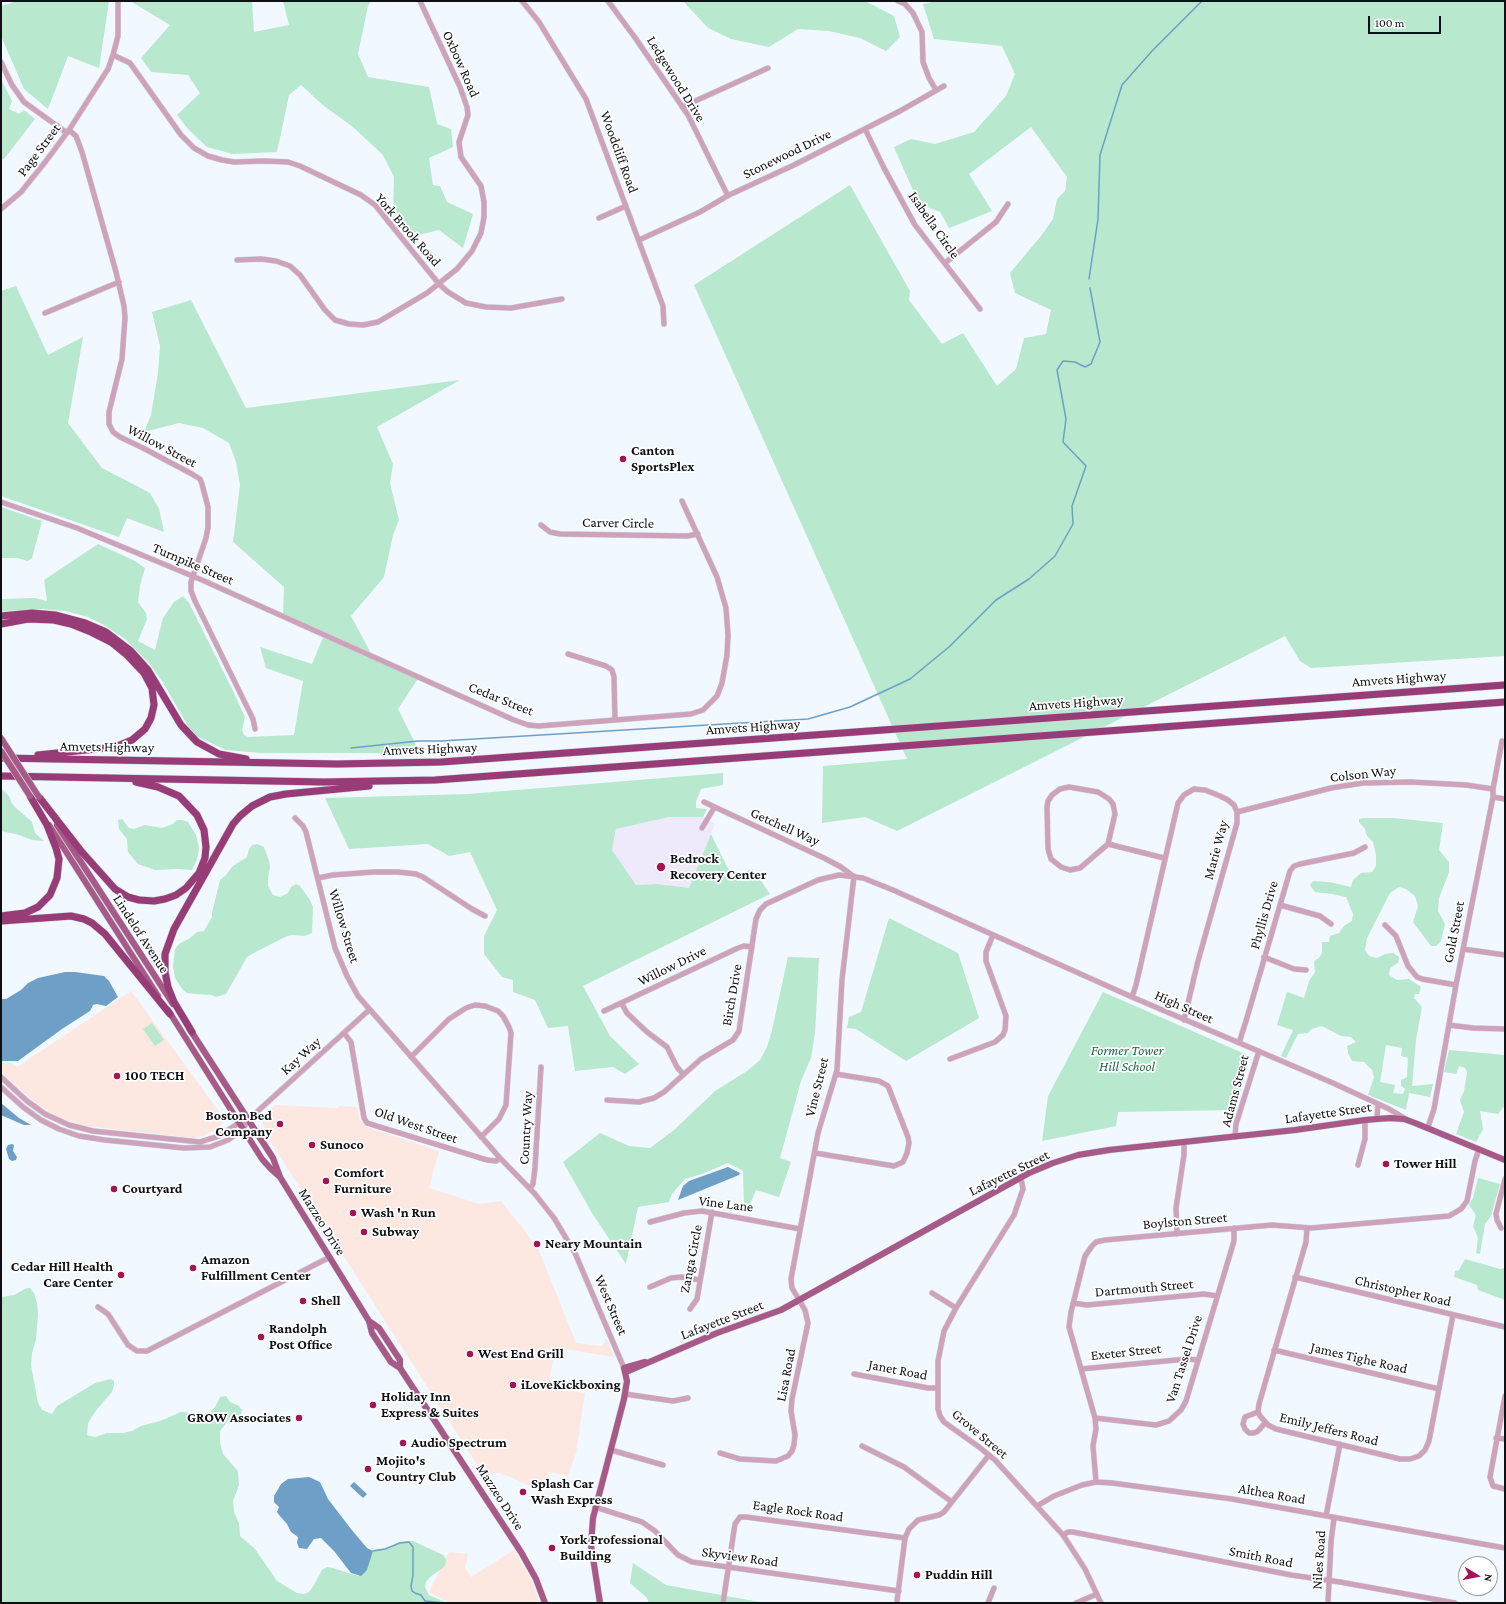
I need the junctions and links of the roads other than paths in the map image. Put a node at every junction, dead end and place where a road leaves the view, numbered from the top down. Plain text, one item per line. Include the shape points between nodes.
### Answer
1 (118, 1) edge
2 (420, 1) edge
3 (522, 1) edge
4 (608, 1) edge
5 (898, 1) edge
6 (113, 55) junction
7 (1, 62) edge
8 (768, 68) dead end
9 (944, 86) dead end
10 (936, 90) junction
11 (682, 107) junction
12 (865, 129) junction
13 (68, 131) junction
14 (728, 196) junction
15 (1008, 204) dead end
16 (626, 206) junction
17 (1, 209) edge
18 (599, 218) dead end
19 (639, 240) junction
20 (237, 260) dead end
21 (945, 263) junction
22 (119, 282) junction
23 (439, 284) junction
24 (562, 299) dead end
25 (980, 309) dead end
26 (45, 313) dead end
27 (664, 324) dead end
28 (682, 501) dead end
29 (1, 502) edge
30 (541, 525) dead end
31 (698, 534) junction
32 (193, 576) junction
33 (1, 616) edge
34 (1, 624) edge
35 (568, 654) dead end
36 (373, 657) joint
37 (1505, 685) edge
38 (1505, 702) edge
39 (615, 720) junction
40 (255, 729) dead end
41 (1, 738) edge
42 (1502, 740) dead end
43 (1, 751) edge
44 (1, 758) edge
45 (310, 764) junction
46 (1, 777) edge
47 (84, 778) junction
48 (435, 780) junction
49 (1493, 789) junction
50 (30, 796) junction
51 (39, 797) junction
52 (1493, 797) junction
53 (1505, 799) edge
54 (704, 802) dead end
55 (714, 808) junction
56 (1237, 812) junction
57 (295, 818) dead end
58 (702, 828) dead end
59 (1108, 844) junction
60 (1365, 847) dead end
61 (1164, 858) junction
62 (854, 876) junction
63 (318, 878) junction
64 (1280, 904) junction
65 (1, 916) edge
66 (485, 916) dead end
67 (1, 921) edge
68 (1331, 924) dead end
69 (1385, 925) dead end
70 (993, 935) junction
71 (752, 947) junction
72 (1463, 948) junction
73 (1505, 955) edge
74 (1264, 957) junction
75 (1306, 970) dead end
76 (1456, 985) junction
77 (1132, 997) junction
78 (622, 1004) junction
79 (369, 1010) junction
80 (604, 1011) dead end
81 (170, 1014) junction
82 (1184, 1020) junction
83 (1449, 1025) junction
84 (1505, 1029) edge
85 (192, 1032) junction
86 (344, 1033) junction
87 (1239, 1043) junction
88 (1259, 1051) junction
89 (411, 1057) junction
90 (950, 1059) dead end
91 (420, 1067) joint
92 (542, 1067) dead end
93 (683, 1074) junction
94 (836, 1074) junction
95 (1, 1077) edge
96 (1, 1087) edge
97 (606, 1100) dead end
98 (1378, 1104) junction
99 (1377, 1118) junction
100 (248, 1120) junction
101 (1365, 1120) junction
102 (1409, 1120) junction
103 (239, 1123) junction
104 (1428, 1127) junction
105 (243, 1129) junction
106 (481, 1137) junction
107 (1235, 1137) junction
108 (262, 1142) joint
109 (1184, 1142) junction
110 (256, 1149) joint
111 (1480, 1149) junction
112 (814, 1153) junction
113 (500, 1158) junction
114 (1505, 1160) edge
115 (1358, 1165) dead end
116 (280, 1177) junction
117 (1020, 1178) junction
118 (1505, 1179) edge
119 (530, 1189) junction
120 (712, 1212) junction
121 (650, 1222) dead end
122 (1234, 1228) junction
123 (1307, 1228) junction
124 (1501, 1228) dead end
125 (800, 1229) junction
126 (1177, 1234) junction
127 (330, 1257) junction
128 (1295, 1277) junction
129 (700, 1280) junction
130 (650, 1287) dead end
131 (932, 1293) dead end
132 (1217, 1296) junction
133 (799, 1300) junction
134 (1073, 1304) junction
135 (98, 1307) dead end
136 (956, 1308) junction
137 (690, 1309) dead end
138 (1453, 1315) junction
139 (1505, 1327) edge
140 (1274, 1350) junction
141 (1198, 1360) junction
142 (1081, 1369) junction
143 (625, 1370) junction
144 (854, 1374) dead end
145 (937, 1388) junction
146 (1439, 1390) junction
147 (625, 1394) junction
148 (1505, 1396) edge
149 (688, 1398) dead end
150 (1258, 1412) junction
151 (1095, 1418) junction
152 (1265, 1423) junction
153 (1496, 1438) junction
154 (1505, 1439) edge
155 (1340, 1444) junction
156 (862, 1446) dead end
157 (611, 1450) junction
158 (720, 1453) dead end
159 (989, 1455) junction
160 (663, 1465) dead end
161 (1096, 1482) junction
162 (1505, 1490) edge
163 (952, 1502) junction
164 (1038, 1506) junction
165 (595, 1508) junction
166 (1326, 1516) junction
167 (1334, 1518) junction
168 (1063, 1535) junction
169 (905, 1538) junction
170 (1505, 1548) edge
171 (728, 1567) junction
172 (1329, 1581) junction
173 (994, 1588) dead end
174 (898, 1591) junction
175 (1097, 1594) junction
176 (897, 1601) dead end
177 (545, 1603) edge
178 (600, 1603) edge
179 (723, 1603) edge
180 (988, 1603) edge
181 (1076, 1603) edge
182 (1101, 1603) edge
183 (1328, 1603) edge
184 (1455, 1603) edge

1 - 6 street, Page Street via 118,36
2 - 23 street, Oxbow Road via 467,107 468,115 459,142 461,157 481,186 484,202 481,233 472,251 457,269
3 - 16 street, Woodcliff Road via 539,22 581,88
4 - 11 street, Ledgewood Drive
5 - 10 street via 913,13 922,32 923,62
6 - 13 street, Page Street via 108,69
6 - 23 street, York Brook Road via 130,63 181,135 194,148 212,158 234,162 288,162 361,195 375,205
7 - 13 street, Willow Street via 24,102
8 - 11 street
9 - 10 street, Stonewood Drive
10 - 12 street, Stonewood Drive
11 - 14 street, Ledgewood Drive
12 - 14 street, Stonewood Drive via 794,166
12 - 21 street, Isabella Circle via 904,207
13 - 17 street, Page Street via 27,186
13 - 22 street, Willow Street via 75,134 78,139
14 - 19 street, Stonewood Drive
15 - 21 street via 996,222
16 - 18 street
16 - 19 street, Woodcliff Road
19 - 27 street, Woodcliff Road via 663,306
20 - 23 street, Oxbow Road via 261,259 290,266 335,320 349,324 378,322
21 - 25 street, Isabella Circle
22 - 26 street
22 - 32 street, Willow Street via 124,310 123,349 109,424 113,432 120,437 201,481 208,507 208,527
23 - 24 street, York Brook Road via 466,303 486,307 511,308
28 - 31 street
29 - 32 street, Turnpike Street via 77,528
30 - 31 street, Carver Circle via 550,532 560,534
31 - 39 street, Cedar Street via 716,573 726,613 728,635 725,669 720,689 712,701 700,711
32 - 36 street, Turnpike Street
32 - 40 street, Willow Street via 193,597 253,719
33 - 45 highway via 32,613 64,616 94,626 114,637 148,670 181,725 197,742 213,752 237,758
34 - 44 highway via 54,620 91,632 111,642 136,664 150,682 154,698 153,712 147,726 126,743 106,748
35 - 39 street via 612,670
36 - 39 street, Cedar Street via 528,725
37 - 45 highway, Amvets Highway via 490,759 402,764
38 - 48 highway
41 - 51 main road, Lindelof Avenue, bridge
42 - 49 street, Gold Street
43 - 50 main road, Lindelof Avenue, bridge
44 - 45 highway, Amvets Highway
46 - 47 highway
47 - 48 highway via 336,782
47 - 51 highway via 155,786 172,792 192,808 204,830 206,847 202,866 194,880 172,896 157,900 139,900 122,894 81,851
48 - 85 highway via 278,795 257,803 240,816 229,830 174,928 167,947 164,965 168,987
49 - 52 street, Gold Street
49 - 56 street, Colson Way via 1411,782 1357,784 1331,788
50 - 65 highway via 50,831 56,848 57,878 50,895 38,907 25,913
50 - 81 main road, Lindelof Avenue
51 - 85 main road, Lindelof Avenue
52 - 53 street
52 - 72 street, Gold Street
54 - 55 street, Getchell Way
55 - 58 street
55 - 62 street, Getchell Way via 826,859
56 - 61 street, Marie Way via 1232,803 1223,797 1202,789 1188,791 1176,806
56 - 82 street, Marie Way via 1236,826
57 - 63 street, Willow Street via 306,832
59 - 59 street via 1080,868 1067,869 1056,864 1048,849 1047,808 1052,795 1060,788 1069,787 1098,792 1110,799 1115,814
59 - 61 street
60 - 64 street, Phyllis Drive via 1354,853 1294,866
61 - 77 street, Marie Way
62 - 70 street, High Street via 881,885
62 - 71 street, Birch Drive via 822,879 764,906 757,915
62 - 94 street, Vine Street via 842,980
63 - 66 street via 374,872 416,874
63 - 79 street, Willow Street via 335,948 352,986
64 - 68 street via 1320,916
64 - 74 street, Phyllis Drive
67 - 81 highway via 71,916 92,923 105,934
69 - 76 street via 1394,933 1408,966 1417,977
70 - 77 street, High Street
70 - 90 street via 986,952 986,961 1006,1016 1006,1030 995,1042
71 - 78 street, Willow Drive via 738,948
71 - 93 street, Birch Drive via 737,1034 731,1042 701,1059
72 - 73 street
72 - 76 street, Gold Street
74 - 75 street via 1292,968
74 - 87 street, Phyllis Drive
76 - 83 street, Gold Street
77 - 82 street, High Street
78 - 80 street, Willow Drive
78 - 93 street via 644,1029 669,1049
79 - 86 street, Kay Way
79 - 89 street, Willow Street
81 - 103 main road, Lindelof Avenue
82 - 87 street, High Street
83 - 84 street
83 - 104 street, Gold Street via 1433,1114
85 - 100 main road, Lindelof Avenue
86 - 100 street, Kay Way
86 - 113 street, Old West Street via 351,1042 367,1124 487,1160 496,1161
87 - 88 street, High Street
88 - 98 street, High Street
88 - 107 street, Adams Street via 1236,1124
89 - 91 street, Willow Street
89 - 106 street via 449,1019 466,1008 475,1005 485,1006 503,1016 511,1033 506,1102 500,1117
91 - 106 street, West Street
92 - 119 street, Country Way via 535,1168
93 - 97 street, Birch Drive via 661,1095 651,1100
94 - 112 street, Vine Street
94 - 112 street via 879,1081 888,1086 908,1136 907,1154 903,1162 894,1166
95 - 103 street via 45,1114 68,1125 93,1131 200,1142 219,1136
96 - 105 street via 41,1120 66,1132 92,1139 200,1149 222,1143
98 - 99 street
98 - 102 street, High Street
99 - 101 main road, Lafayette Street
99 - 102 main road, Lafayette Street
100 - 103 street
100 - 105 street
100 - 108 main road, Lindelof Avenue
101 - 107 main road, Lafayette Street
101 - 115 street via 1365,1140
102 - 104 main road, High Street
103 - 105 main road, Lindelof Avenue
104 - 111 main road, High Street
105 - 110 main road, Lindelof Avenue
106 - 113 street, West Street
107 - 109 main road, Lafayette Street
108 - 116 main road, Mazzeo Drive via 275,1162
109 - 117 main road, Lafayette Street via 1084,1154 1047,1165
109 - 126 street via 1176,1208
110 - 116 main road, Mazzeo Drive
111 - 114 main road, High Street
111 - 123 street, Boylston Street via 1467,1201 1461,1209 1452,1214
112 - 125 street, Vine Street
113 - 119 street, West Street
116 - 127 main road, Mazzeo Drive
117 - 133 main road, Lafayette Street
117 - 136 street, Grove Street via 1023,1189 1014,1215
118 - 124 street via 1496,1214 1496,1220
119 - 143 street, West Street via 554,1218 573,1248
120 - 121 street, Vine Lane via 692,1212
120 - 125 street, Vine Lane
120 - 129 street, Zanga Circle
122 - 123 street, Boylston Street via 1276,1225
122 - 126 street, Boylston Street
122 - 132 street, Van Tassel Drive via 1234,1241
123 - 128 street via 1306,1242
125 - 133 street, Vine Street via 791,1283
126 - 134 street, Boylston Street via 1105,1240 1094,1244 1086,1253
127 - 135 street via 147,1351 130,1347 108,1314
127 - 177 main road, Mazzeo Drive via 369,1321 383,1333 400,1360 400,1368 523,1555
128 - 138 street, Christopher Road
128 - 140 street
129 - 130 street via 671,1278
129 - 137 street, Zanga Circle via 697,1299
131 - 136 street
132 - 134 street, Dartmouth Street via 1204,1294 1087,1305
132 - 141 street, Van Tassel Drive
133 - 143 main road, Lafayette Street via 777,1312 717,1332 636,1369
133 - 158 street, Lisa Road via 807,1313 808,1323 791,1403 795,1438 792,1451 782,1460 772,1461 740,1459
134 - 142 street, Boylston Street via 1069,1327
136 - 145 street, Grove Street via 941,1343
138 - 139 street, Christopher Road
138 - 146 street, Emily Jeffers Road
140 - 146 street, James Tighe Road
140 - 150 street
141 - 142 street, Exeter Street via 1187,1358
141 - 151 street, Van Tassel Drive via 1184,1404 1169,1421 1152,1424
142 - 151 street, Boylston Street
143 - 147 main road, West Street
144 - 145 street, Janet Road
145 - 159 street, Grove Street via 938,1409 942,1419
146 - 155 street, Emily Jeffers Road via 1428,1444 1419,1456 1400,1459
147 - 149 street via 673,1401
147 - 157 main road, West Street
148 - 153 street
150 - 152 street, Emily Jeffers Road
150 - 152 street via 1245,1417 1244,1428 1254,1433
151 - 161 street, Boylston Street via 1093,1446
152 - 155 street, Emily Jeffers Road via 1276,1429
153 - 154 street
153 - 162 street via 1490,1480 1493,1486
155 - 166 street, Niles Road
156 - 163 street via 904,1467
157 - 160 street
157 - 165 main road, West Street
159 - 163 street
159 - 164 street, Grove Street
161 - 164 street, Althea Road via 1073,1488
161 - 166 street, Althea Road via 1222,1498
163 - 169 street via 942,1514 916,1522
164 - 168 street, Grove Street
165 - 171 street, Skyview Road via 642,1522 686,1560 702,1565
165 - 178 main road, West Street via 590,1541
166 - 167 street, Althea Road
167 - 170 street, Althea Road
167 - 172 street, Niles Road via 1330,1542
168 - 172 street, Smith Road via 1073,1532 1290,1576
168 - 175 street, Grove Street via 1082,1563
169 - 171 street, Eagle Rock Road via 742,1516 735,1522
169 - 174 street
171 - 174 street, Skyview Road
171 - 179 street, Eagle Rock Road
172 - 183 street, Niles Road
172 - 184 street, Smith Road
173 - 180 street
174 - 176 street
175 - 181 street
175 - 182 street, Grove Street

